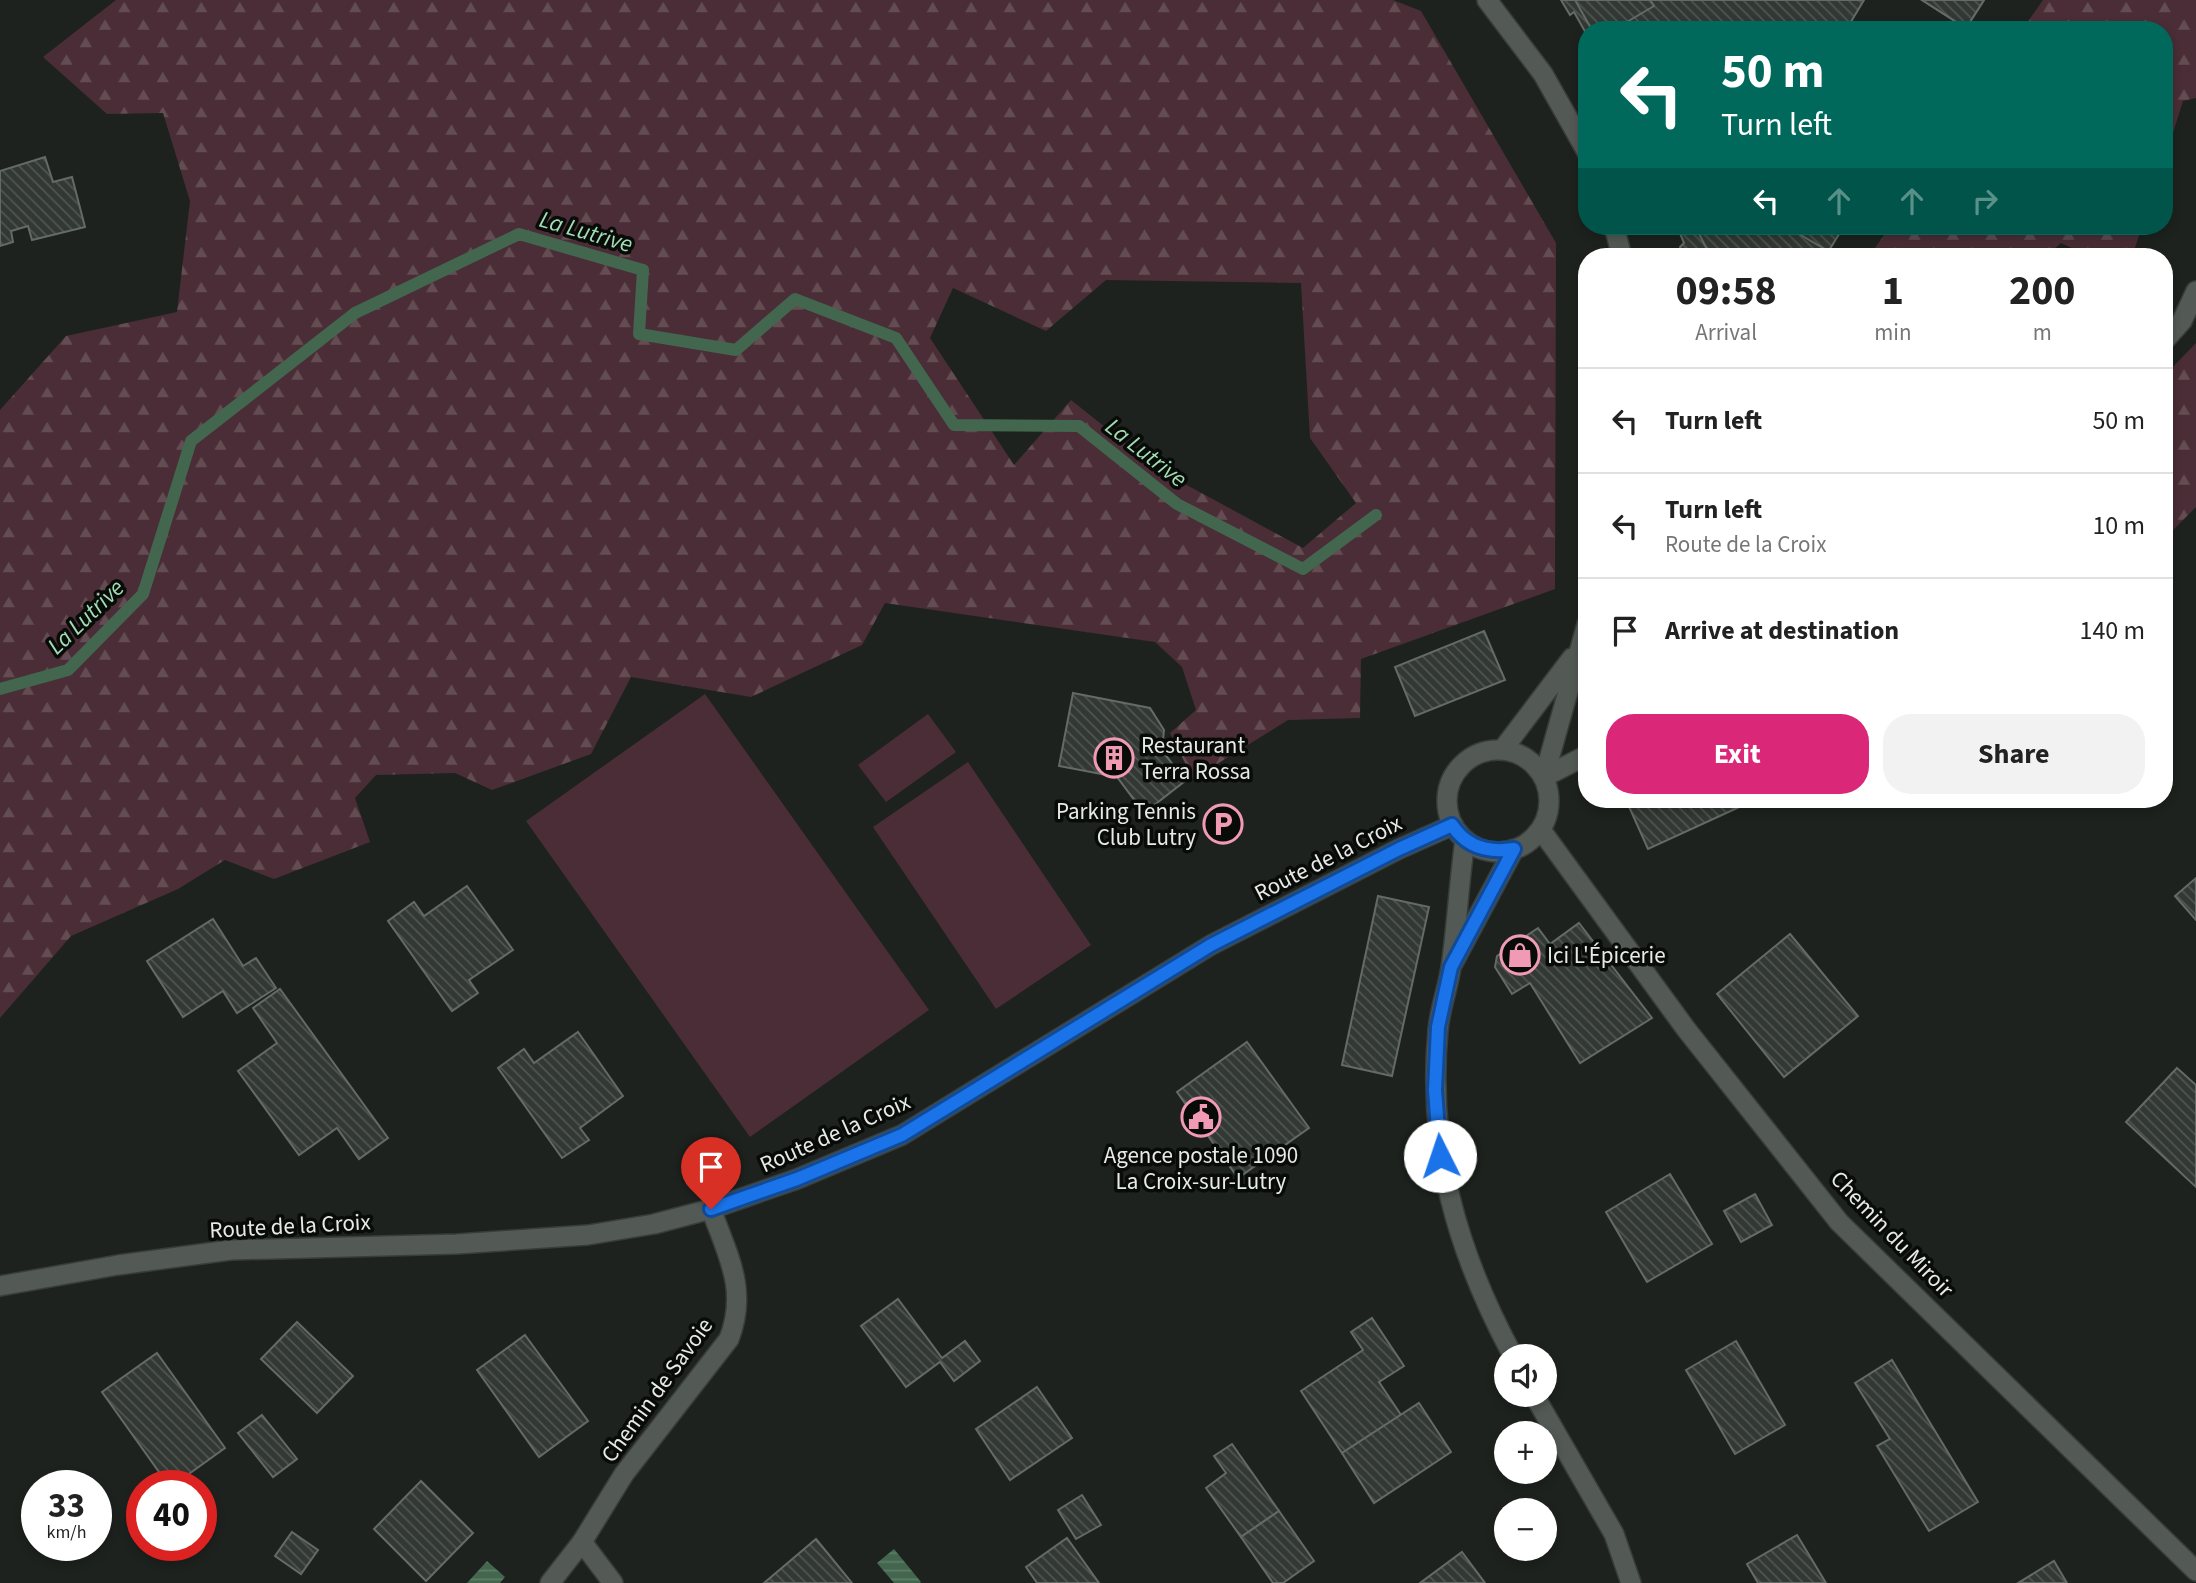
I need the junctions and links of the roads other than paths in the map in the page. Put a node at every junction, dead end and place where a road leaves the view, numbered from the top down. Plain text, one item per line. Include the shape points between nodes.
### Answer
1 (1487, 0) edge
2 (1578, 136) edge
3 (2196, 291) edge
4 (2173, 331) edge
5 (1578, 649) joint
6 (1503, 750) junction
7 (1578, 760) edge
8 (1544, 777) junction
9 (1541, 830) junction
10 (1459, 832) junction
11 (1514, 849) junction
12 (1451, 967) junction
13 (711, 1209) junction
14 (0, 1286) edge
15 (1506, 1344) edge
16 (1541, 1407) edge
17 (582, 1542) junction
18 (2196, 1571) edge
19 (550, 1583) edge
20 (613, 1583) edge
21 (1631, 1583) edge

1 - 2 street via 1543,74
3 - 4 street
5 - 6 street
5 - 8 street
6 - 8 street via 1534,763
6 - 10 street via 1472,756 1455,773 1447,794
7 - 8 street
8 - 9 street via 1549,804
9 - 11 street
9 - 18 street, Chemin du Miroir via 1686,1029 1839,1222
10 - 11 street via 1488,850
10 - 12 street
10 - 13 street, Route de la Croix via 1399,849 1211,945 902,1135
11 - 12 street
12 - 15 street via 1438,1027 1435,1090 1440,1156 1452,1216 1485,1305
13 - 14 street, Route de la Croix via 588,1235 231,1250
13 - 17 street, Chemin de Savoie via 736,1279 738,1315 729,1339 624,1474
16 - 21 street via 1614,1534
17 - 19 street, Chemin de Savoie
17 - 20 street

